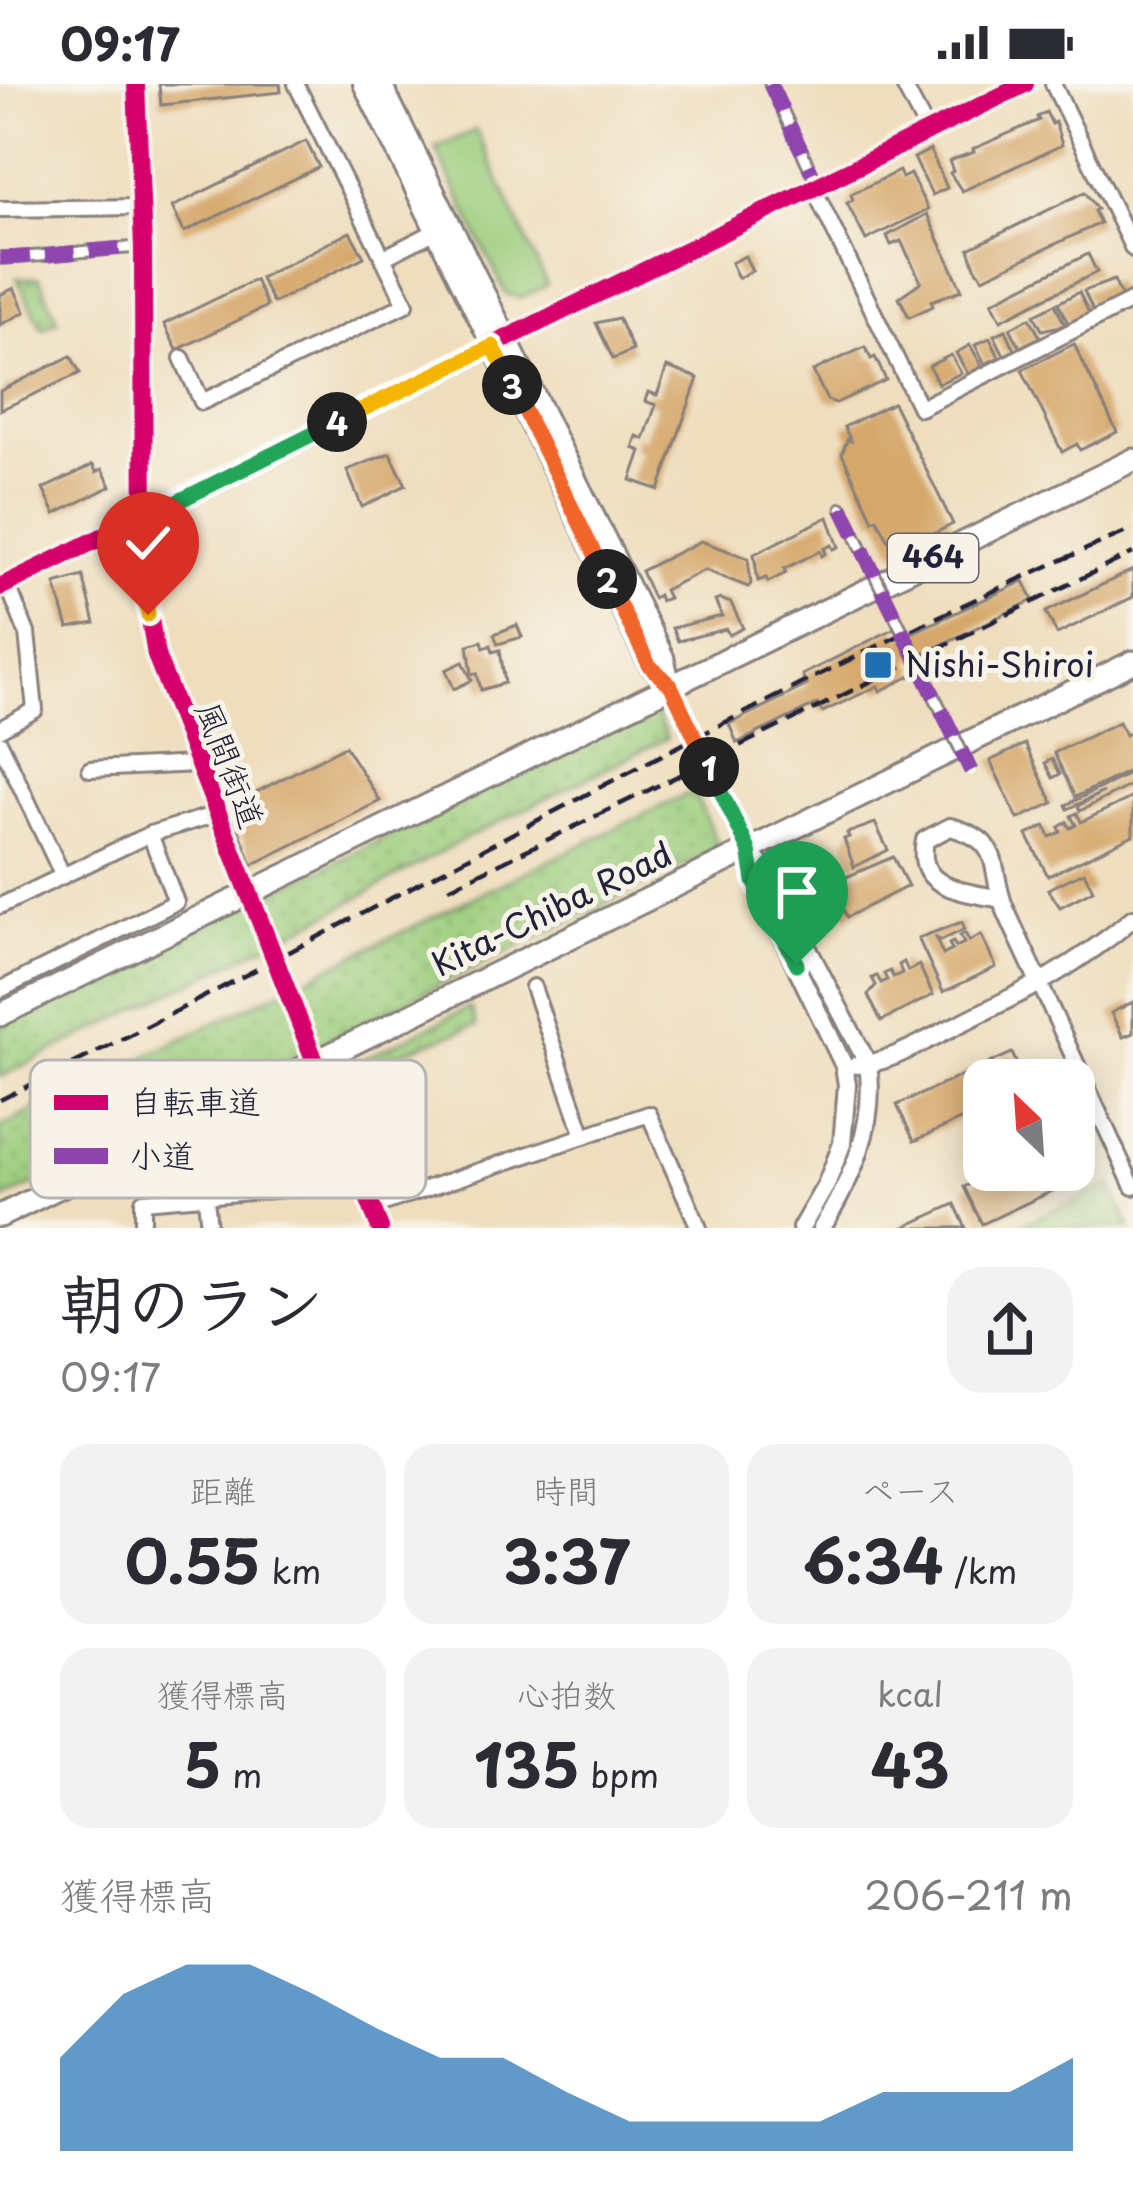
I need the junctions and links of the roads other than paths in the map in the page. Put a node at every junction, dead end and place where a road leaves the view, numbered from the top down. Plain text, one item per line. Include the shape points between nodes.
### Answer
1 (136, 84) edge
2 (296, 84) edge
3 (363, 84) edge
4 (382, 84) edge
5 (770, 84) edge
6 (903, 84) edge
7 (1025, 84) edge
8 (1052, 84) edge
9 (928, 132) junction
10 (813, 180) junction
11 (141, 207) junction
12 (0, 208) edge
13 (436, 231) junction
14 (142, 247) junction
15 (1133, 249) edge
16 (383, 257) junction
17 (0, 258) edge
18 (1133, 300) edge
19 (500, 342) junction
20 (182, 358) dead end
21 (1133, 460) edge
22 (842, 508) dead end
23 (145, 515) junction
24 (4, 585) edge
25 (1133, 662) edge
26 (674, 692) junction
27 (0, 729) edge
28 (0, 743) edge
29 (198, 764) junction
30 (90, 769) dead end
31 (970, 771) dead end
32 (217, 814) junction
33 (151, 834) junction
34 (746, 844) junction
35 (63, 876) junction
36 (1001, 899) junction
37 (0, 906) edge
38 (1133, 918) edge
39 (1040, 984) junction
40 (533, 987) dead end
41 (0, 990) edge
42 (0, 1015) edge
43 (313, 1060) edge
44 (314, 1060) edge
45 (868, 1064) junction
46 (844, 1066) junction
47 (584, 1136) junction
48 (1133, 1186) edge
49 (426, 1189) edge
50 (36, 1198) edge
51 (190, 1198) edge
52 (206, 1198) edge
53 (368, 1198) edge
54 (399, 1198) edge
55 (372, 1207) junction
56 (0, 1216) edge
57 (143, 1228) edge
58 (209, 1228) edge
59 (380, 1228) edge
60 (699, 1228) edge
61 (801, 1228) edge
62 (822, 1228) edge

1 - 11 street, 風間街道
2 - 16 street
3 - 13 main road
4 - 19 main road
5 - 10 street
6 - 9 street
7 - 9 street
8 - 15 street
9 - 10 street
10 - 18 street via 920,408
10 - 19 street
11 - 12 street
11 - 14 street, 風間街道
13 - 16 street
13 - 19 main road
14 - 17 street
14 - 23 street, 風間街道
16 - 20 street via 406,304 202,402
19 - 23 street
19 - 26 main road via 649,665
21 - 26 highway, 464
22 - 31 street, bridge
23 - 24 street
23 - 29 street, 風間街道 via 144,584 156,655
24 - 27 street via 27,633 35,710
25 - 34 highway, Kita-Chiba Road
26 - 34 street, bridge
26 - 42 highway, 464
28 - 35 street
29 - 30 street
29 - 32 street, 風間街道
32 - 33 street
32 - 44 street, 風間街道, bridge
33 - 35 street
33 - 41 street via 176,902
34 - 43 highway, Kita-Chiba Road
34 - 45 street
34 - 46 street via 754,881
35 - 37 street
36 - 36 street via 954,890 928,874 925,840 950,827 969,832 989,850
36 - 39 street
38 - 39 street
39 - 45 street
39 - 48 street
40 - 47 street
45 - 46 street
45 - 62 street via 861,1148
46 - 61 street via 842,1144
47 - 49 street
47 - 60 street via 649,1114
50 - 56 highway, Kita-Chiba Road
51 - 57 street via 143,1201
52 - 58 street
53 - 55 street, 風間街道
54 - 55 street
55 - 59 street, 風間街道

